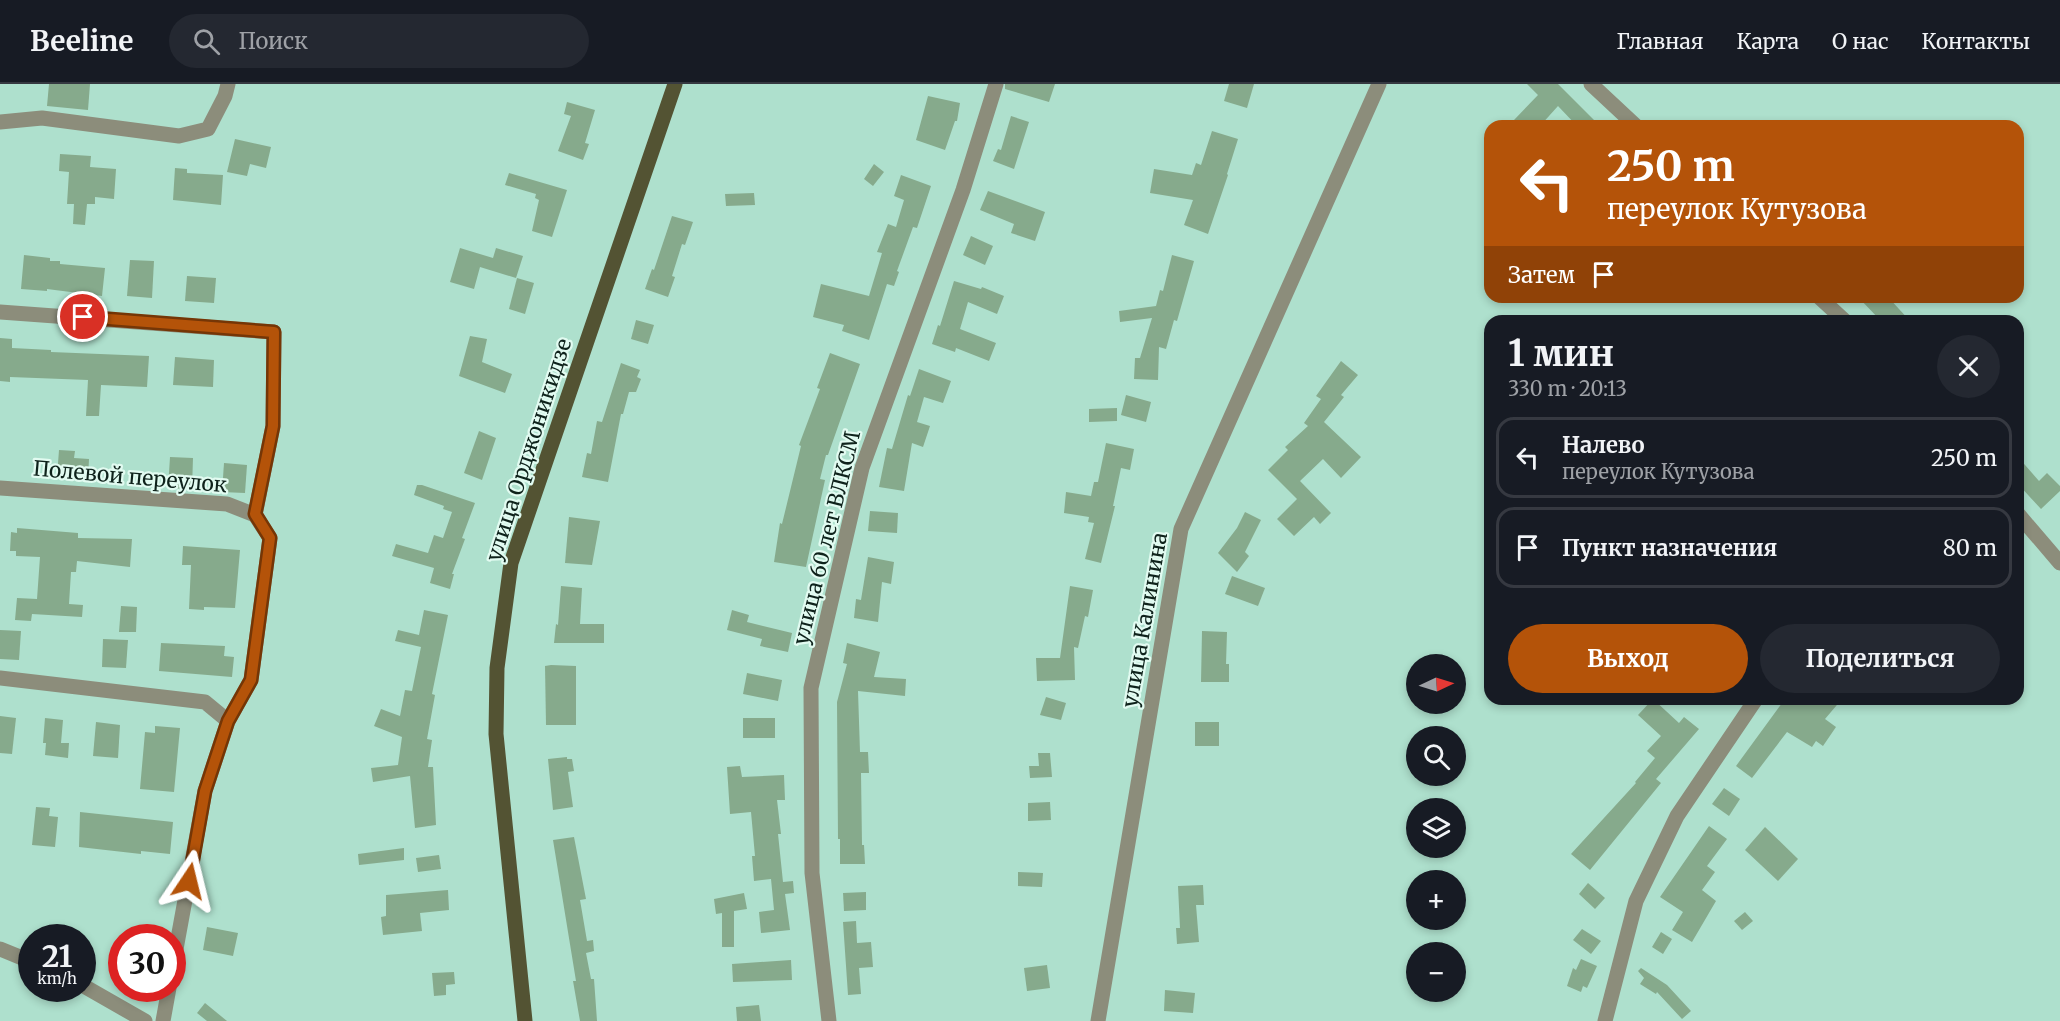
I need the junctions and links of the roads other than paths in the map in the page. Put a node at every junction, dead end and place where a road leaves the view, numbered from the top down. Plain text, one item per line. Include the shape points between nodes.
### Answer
1 (228, 84) edge
2 (675, 84) edge
3 (996, 84) edge
4 (1379, 84) edge
5 (1591, 84) edge
6 (1630, 120) edge
7 (0, 122) edge
8 (1826, 303) edge
9 (0, 312) edge
10 (1838, 315) edge
11 (0, 488) edge
12 (255, 514) junction
13 (2024, 521) edge
14 (2060, 563) edge
15 (0, 678) edge
16 (1752, 705) edge
17 (228, 721) junction
18 (181, 924) edge
19 (0, 949) edge
20 (18, 956) edge
21 (96, 993) edge
22 (166, 1002) edge
23 (145, 1021) edge
24 (163, 1021) edge
25 (525, 1021) edge
26 (829, 1021) edge
27 (1098, 1021) edge
28 (1605, 1021) edge

1 - 7 street via 208,129 179,136 42,118
2 - 25 main road, улица Орджоникидзе via 511,563 496,668 496,734
3 - 26 street, улица 60 лет ВЛКСМ via 963,190 862,468 811,688 812,873
4 - 27 street, улица Калинина via 1181,529
5 - 6 street
8 - 10 street
9 - 12 street via 274,332 273,426
11 - 12 street, Полевой переулок via 227,504
12 - 17 street via 270,538 251,680
13 - 14 street
15 - 17 street via 205,702
16 - 28 street via 1677,816 1636,901
17 - 18 street via 205,791
19 - 20 street
21 - 23 street
22 - 24 street

